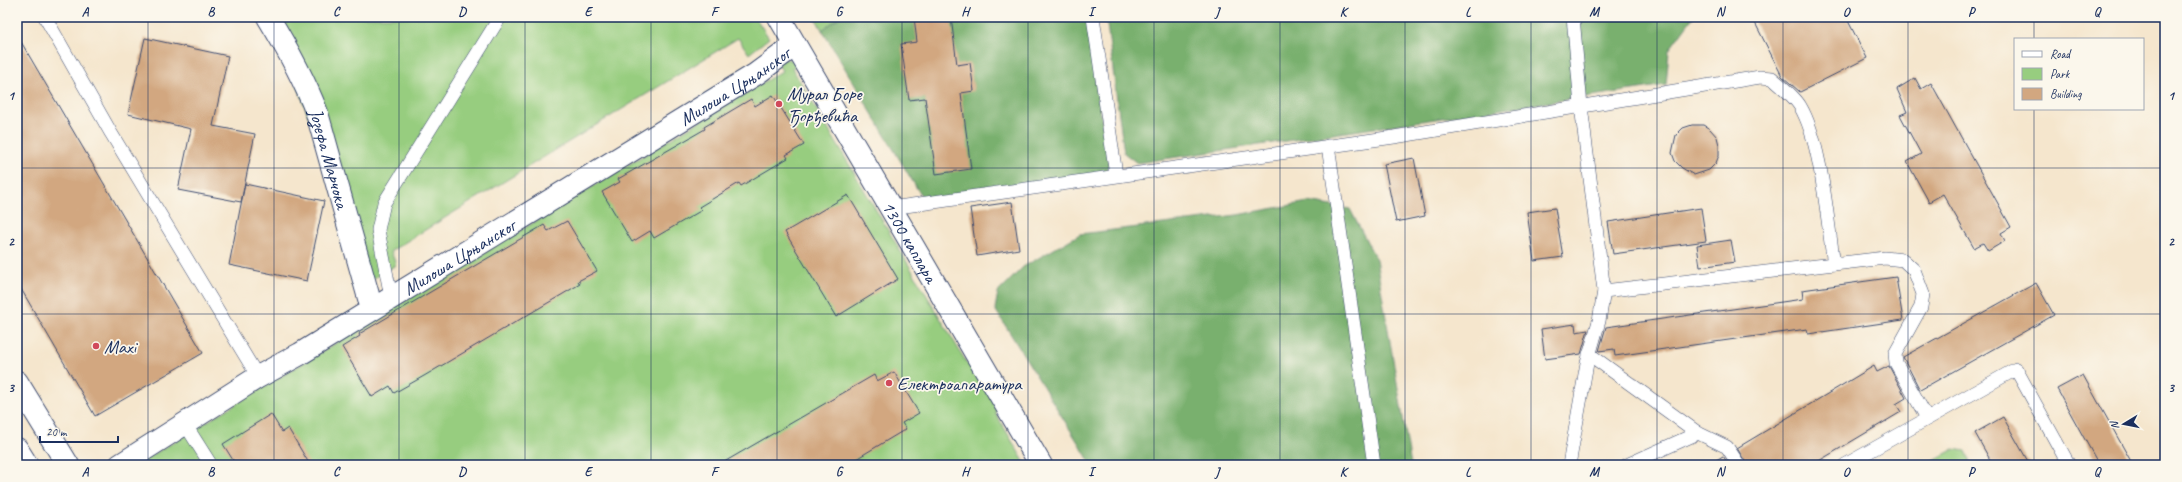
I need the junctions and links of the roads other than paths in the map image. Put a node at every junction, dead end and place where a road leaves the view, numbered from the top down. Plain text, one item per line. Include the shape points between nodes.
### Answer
1 (45, 17) edge
2 (268, 17) edge
3 (500, 17) edge
4 (779, 17) edge
5 (1093, 17) edge
6 (1573, 17) edge
7 (795, 45) junction
8 (1581, 106) junction
9 (1328, 146) junction
10 (1116, 175) junction
11 (891, 208) junction
12 (1834, 264) junction
13 (1604, 291) junction
14 (392, 297) junction
15 (372, 309) junction
16 (1589, 354) junction
17 (258, 377) junction
18 (17, 382) edge
19 (1927, 418) junction
20 (185, 424) junction
21 (1698, 432) junction
22 (17, 449) edge
23 (27, 465) edge
24 (68, 465) edge
25 (120, 465) edge
26 (211, 465) edge
27 (1041, 465) edge
28 (1374, 465) edge
29 (1569, 465) edge
30 (1627, 465) edge
31 (1739, 465) edge
32 (1845, 465) edge
33 (2069, 465) edge

1 - 17 lane via 111,134
2 - 15 street, Јозефа Марчока via 307,86 317,113
3 - 14 lane via 384,203 378,230
4 - 7 street, 1300 каплара
5 - 10 lane
6 - 8 lane
7 - 11 street, 1300 каплара
7 - 14 street, Милоша Црњанског via 756,74
8 - 9 lane
8 - 12 lane via 1760,77 1772,78 1800,106 1810,131 1818,161
8 - 13 lane
9 - 10 lane
9 - 28 lane
10 - 11 lane
11 - 27 street, 1300 каплара
12 - 13 lane
12 - 19 lane via 1885,258 1903,260 1914,270 1923,294 1922,307 1895,354 1896,363
13 - 16 lane via 1599,321
14 - 15 street, Милоша Црњанског
15 - 17 street, Милоша Црњанског
16 - 21 lane
16 - 29 lane
17 - 20 street, Милоша Црњанског
18 - 24 street
19 - 32 lane
19 - 33 lane via 2016,369
20 - 25 street, Милоша Црњанског
20 - 26 lane
21 - 30 lane
21 - 31 lane via 1727,447
22 - 23 street

